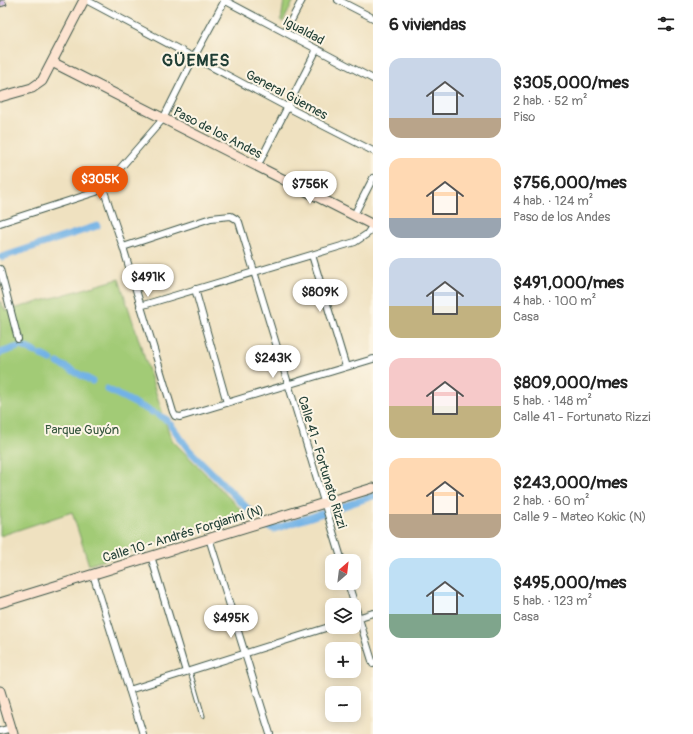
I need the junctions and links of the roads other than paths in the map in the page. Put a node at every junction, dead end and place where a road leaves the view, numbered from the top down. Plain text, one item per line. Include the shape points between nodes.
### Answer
1 (85, 0) edge
2 (224, 0) edge
3 (302, 0) edge
4 (338, 0) edge
5 (373, 18) edge
6 (285, 32) junction
7 (317, 49) junction
8 (194, 57) junction
9 (52, 62) junction
10 (373, 79) edge
11 (0, 97) edge
12 (287, 107) junction
13 (163, 119) junction
14 (373, 151) edge
15 (256, 167) junction
16 (373, 178) edge
17 (103, 188) junction
18 (354, 215) junction
19 (0, 223) edge
20 (373, 225) edge
21 (123, 247) junction
22 (312, 254) junction
23 (0, 269) edge
24 (254, 272) junction
25 (195, 289) junction
26 (140, 306) junction
27 (18, 340) dead end
28 (373, 359) edge
29 (346, 367) junction
30 (288, 384) junction
31 (227, 403) junction
32 (373, 488) edge
33 (325, 502) junction
34 (209, 538) junction
35 (340, 554) edge
36 (150, 556) junction
37 (94, 574) junction
38 (0, 603) edge
39 (373, 613) edge
40 (361, 617) edge
41 (325, 628) edge
42 (361, 632) edge
43 (245, 654) junction
44 (373, 664) edge
45 (188, 672) junction
46 (0, 690) edge
47 (130, 690) junction
48 (204, 716) dead end
49 (0, 731) edge
50 (12, 731) edge
51 (143, 734) edge
52 (270, 734) edge

1 - 8 street, General Güemes
1 - 9 street
2 - 6 street, Igualdad
2 - 8 street
3 - 6 street
4 - 5 street
6 - 7 street, Igualdad
7 - 10 street, Igualdad
7 - 12 street
8 - 12 street, General Güemes
8 - 13 street
9 - 11 street via 44,78 37,85
9 - 13 street, Paso de los Andes
12 - 14 street, General Güemes
12 - 15 street
13 - 15 street, Paso de los Andes
13 - 17 street
15 - 18 street, Paso de los Andes
16 - 18 street
17 - 19 street
17 - 21 street
18 - 20 street, Paso de los Andes
20 - 22 street via 362,238
21 - 24 street, Calle 41 - Fortunato Rizzi via 227,215 239,222
21 - 26 street
22 - 24 street
22 - 29 street
23 - 27 street
24 - 25 street
24 - 30 street, Calle 41 - Fortunato Rizzi
25 - 26 street
25 - 31 street
26 - 31 street via 175,416 180,417
28 - 29 street
29 - 30 street
30 - 31 street
30 - 33 street, Calle 41 - Fortunato Rizzi
32 - 33 street, Calle 10 - Andrés Forgiarini (N)
33 - 34 street, Calle 10 - Andrés Forgiarini (N)
33 - 35 street, Calle 41 - Fortunato Rizzi
34 - 36 street, Calle 10 - Andrés Forgiarini (N)
34 - 43 street
36 - 37 street, Calle 10 - Andrés Forgiarini (N)
36 - 45 street
37 - 38 street, Calle 10 - Andrés Forgiarini (N)
37 - 47 street
39 - 40 street
41 - 43 street
42 - 44 street
43 - 45 street
43 - 52 street
45 - 47 street
45 - 48 lane
46 - 50 street
47 - 51 street
49 - 50 street

